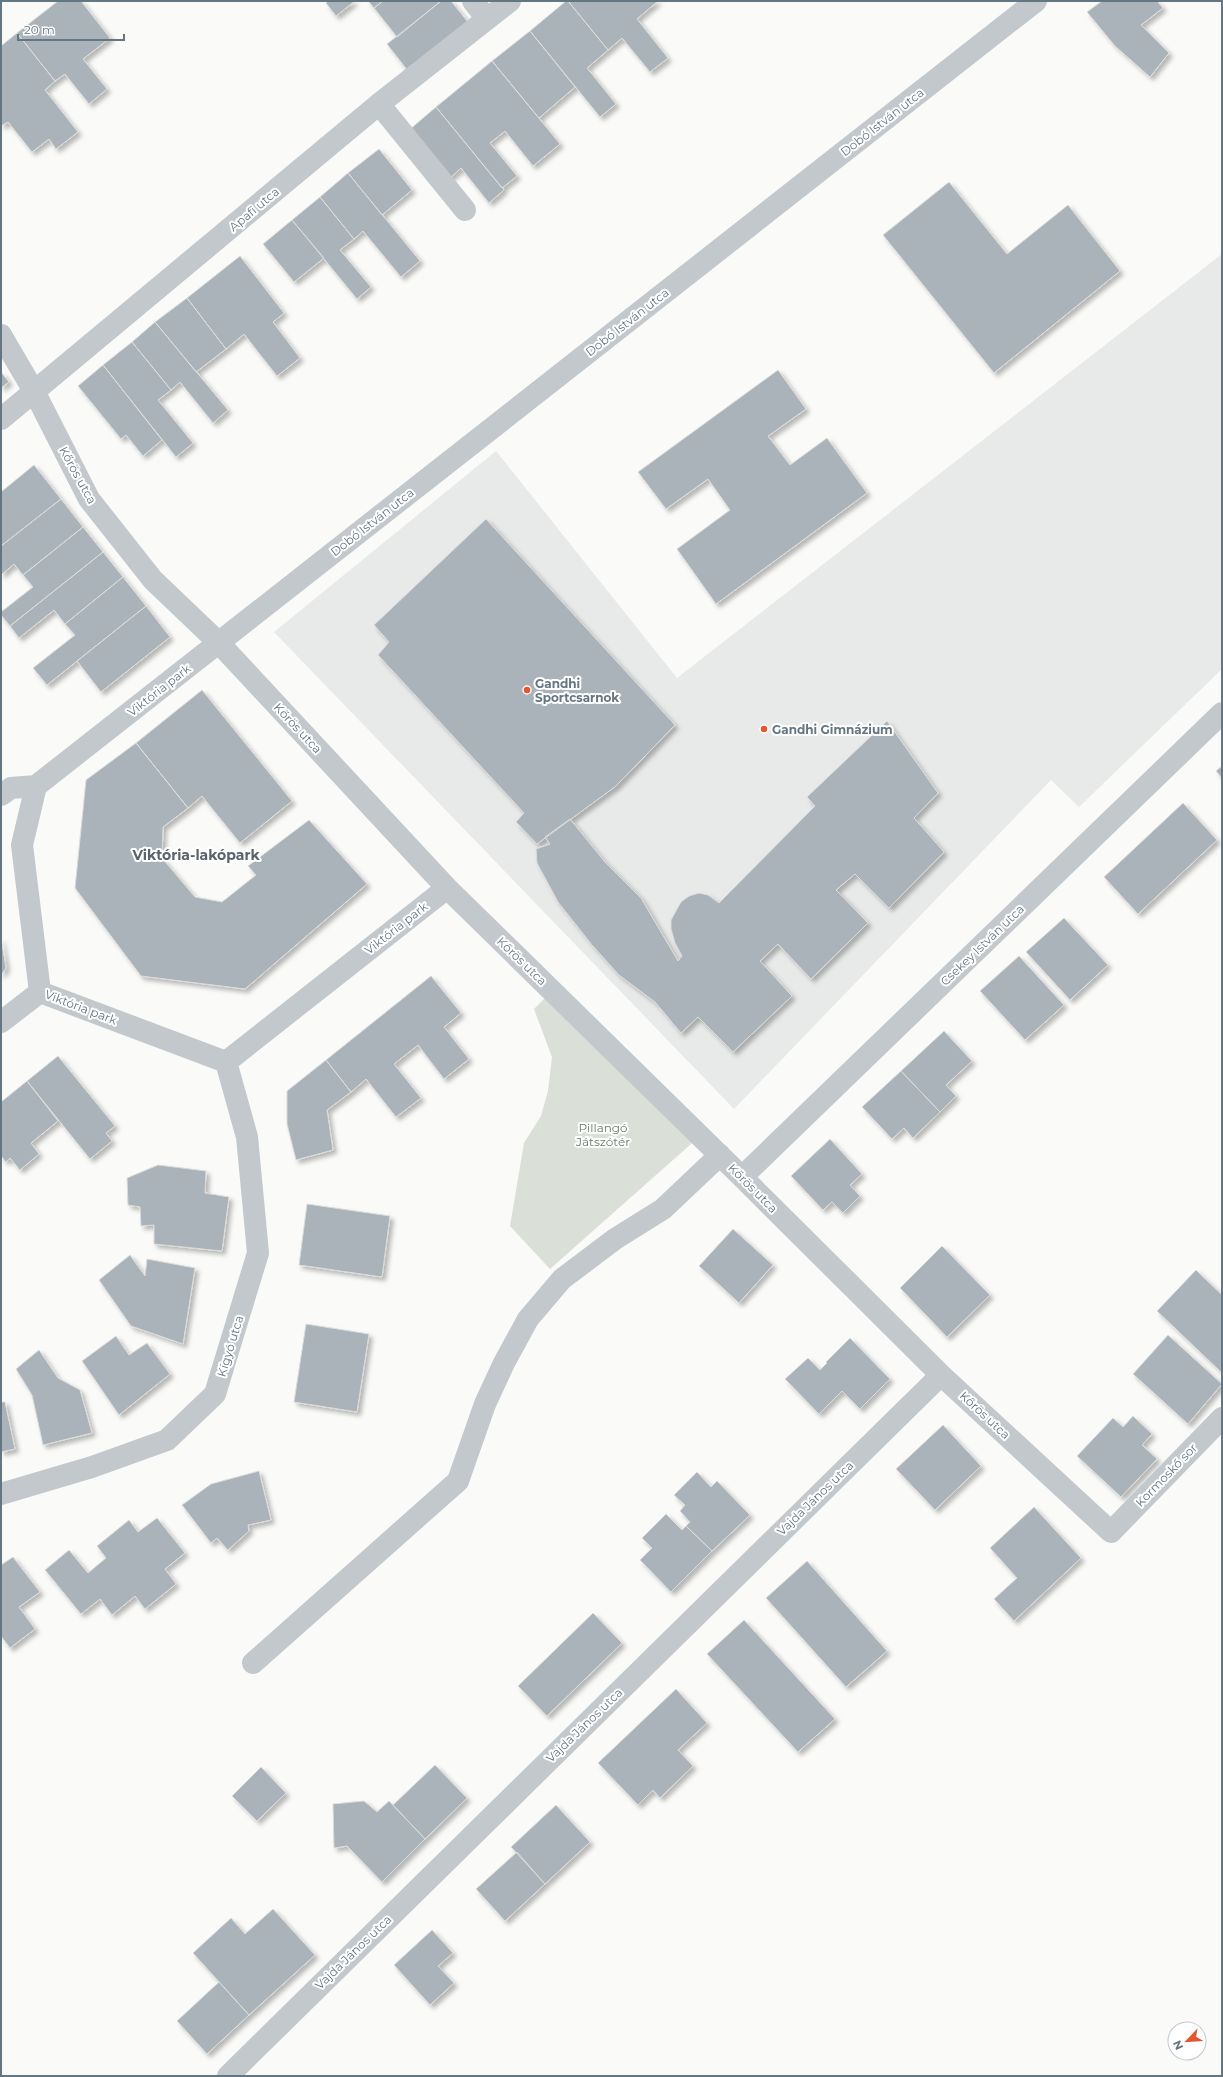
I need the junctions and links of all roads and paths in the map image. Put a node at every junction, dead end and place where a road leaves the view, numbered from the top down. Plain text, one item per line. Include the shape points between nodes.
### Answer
1 (473, 1) edge
2 (510, 1) edge
3 (1036, 1) edge
4 (487, 19) junction
5 (379, 104) junction
6 (464, 210) dead end
7 (1, 336) edge
8 (34, 393) junction
9 (1, 419) edge
10 (219, 642) junction
11 (1222, 713) edge
12 (36, 786) junction
13 (1, 795) edge
14 (447, 888) junction
15 (40, 992) junction
16 (1, 1022) edge
17 (226, 1062) junction
18 (720, 1155) junction
19 (742, 1177) junction
20 (940, 1374) junction
21 (1222, 1418) edge
22 (1, 1494) edge
23 (1111, 1532) joint
24 (253, 1663) dead end
25 (228, 2076) edge

1 - 4 street
2 - 4 street, Apafi utca
3 - 10 street, Dobó István utca
4 - 5 street, Apafi utca
5 - 6 street
5 - 8 street, Apafi utca
7 - 8 street, Kőrös utca
8 - 9 street, Apafi utca
8 - 10 street, Kőrös utca via 89,499 153,580
10 - 12 street, Viktória park
10 - 14 street, Kőrös utca
11 - 19 street, Csekey István utca
12 - 13 street via 10,788
12 - 15 street, Viktória park via 22,845
14 - 17 street, Viktória park
14 - 18 street, Kőrös utca
15 - 16 street
15 - 17 street, Viktória park
17 - 22 street, Kígyó utca via 247,1137 258,1253 215,1394 167,1440 92,1467
18 - 19 street, Kőrös utca
18 - 24 street via 663,1209 562,1279 528,1318 504,1363 485,1404 458,1482
19 - 20 street, Kőrös utca
20 - 23 street, Kőrös utca
20 - 25 street, Vajda János utca
21 - 23 street, Kormoskő sor

